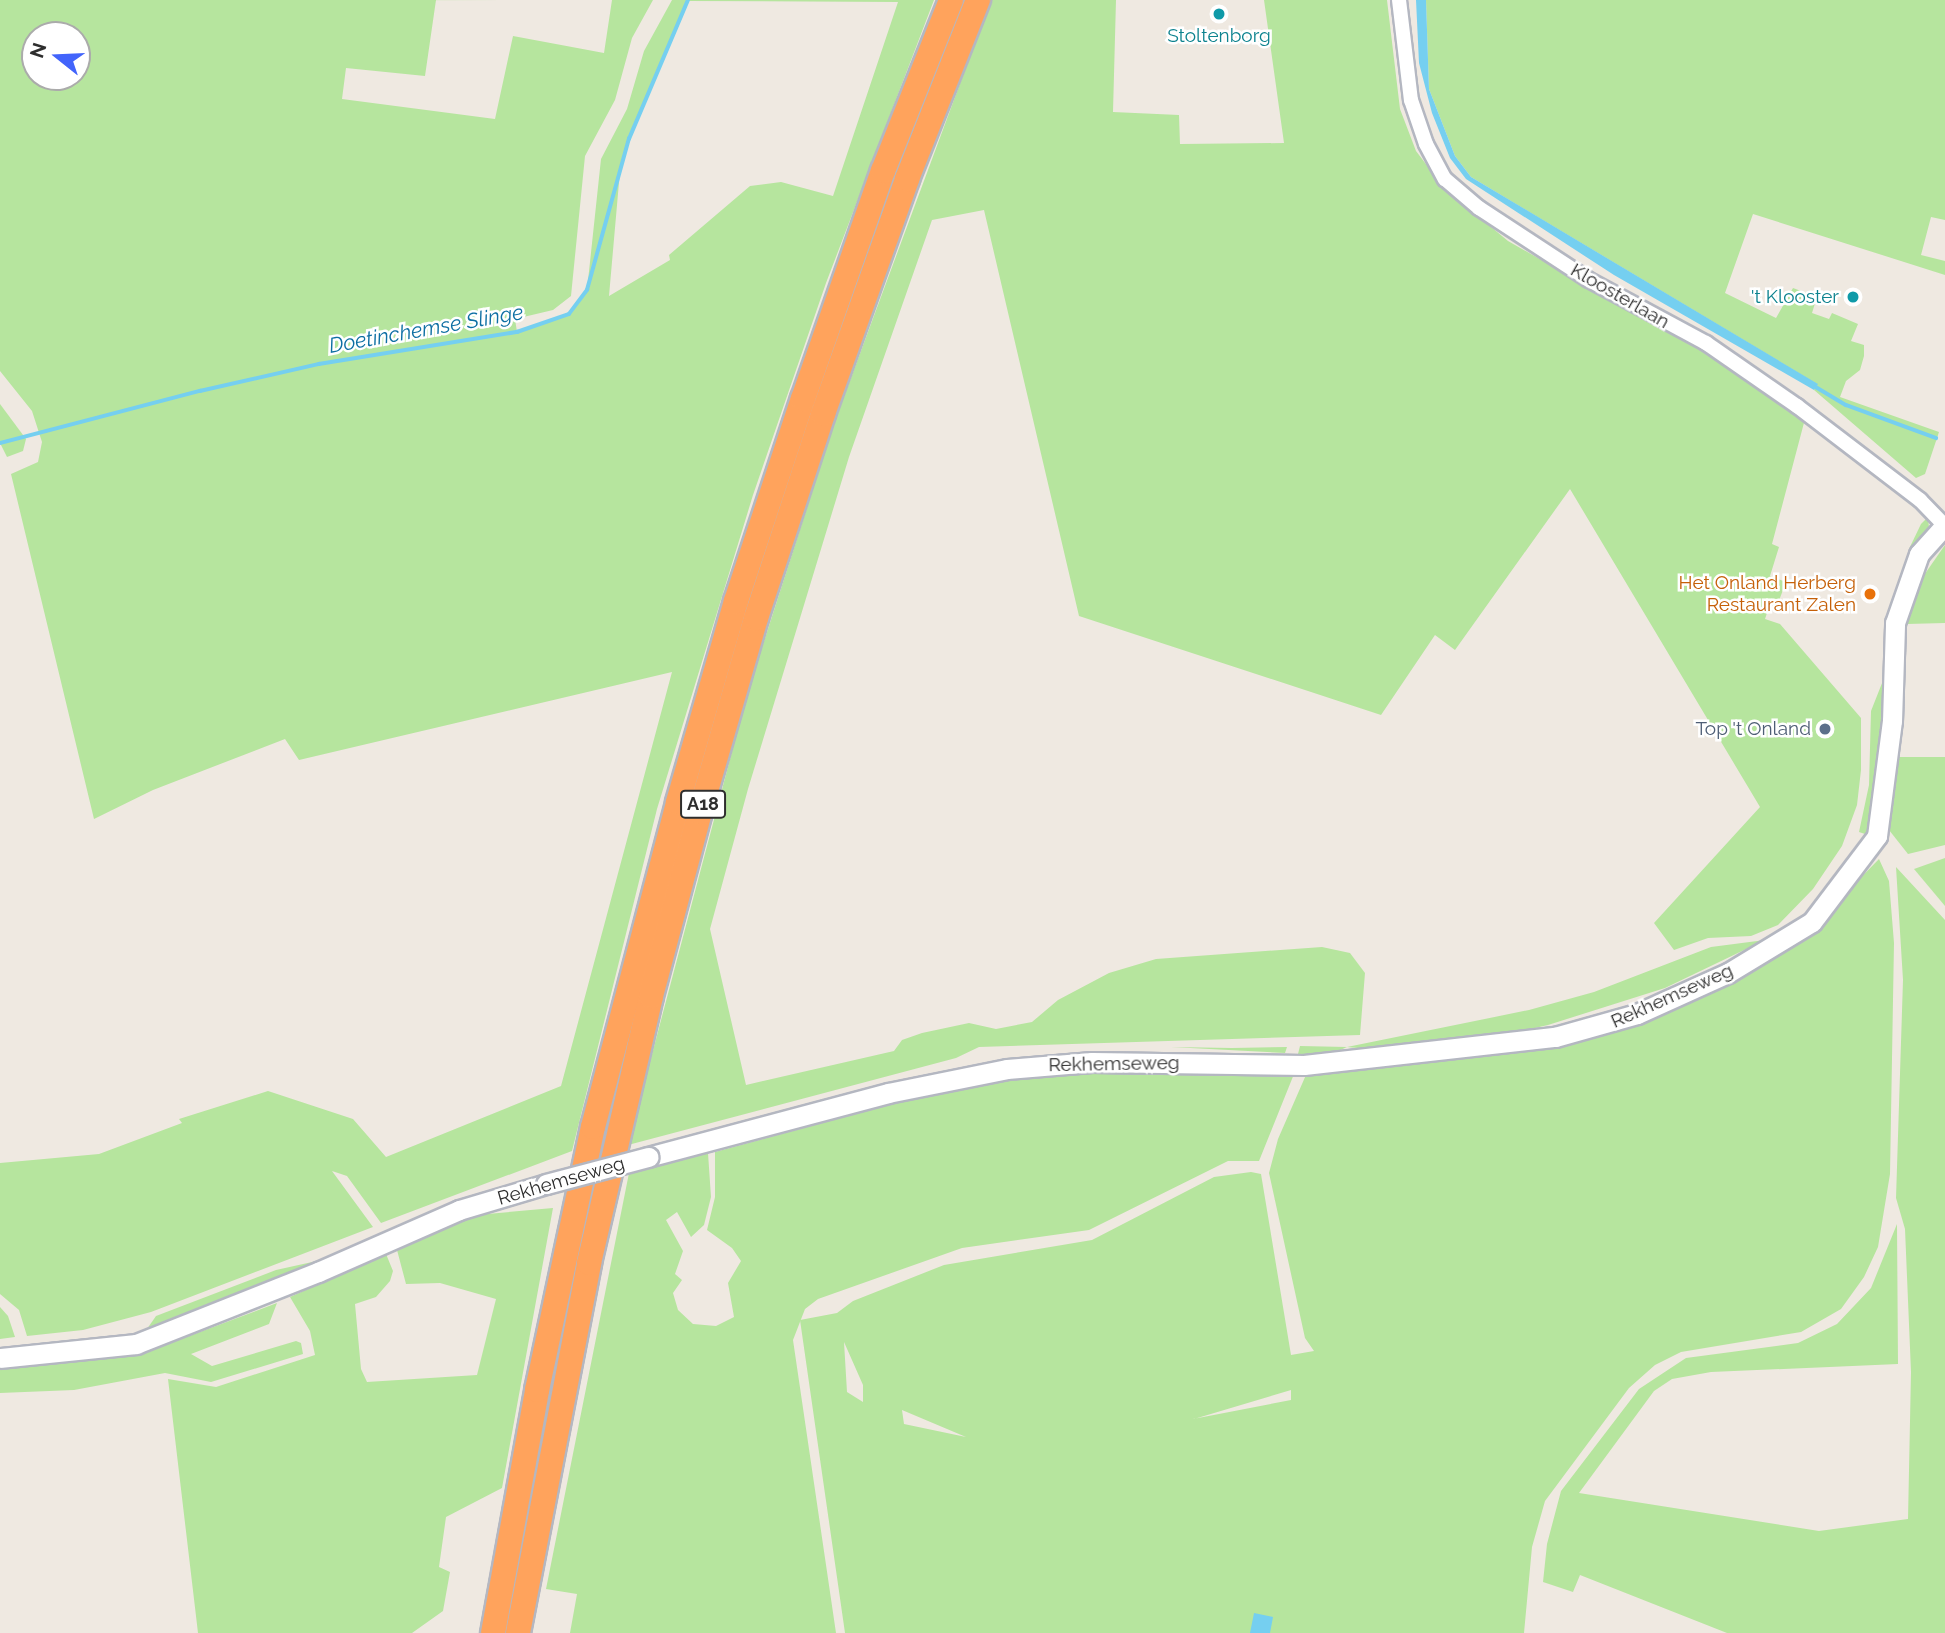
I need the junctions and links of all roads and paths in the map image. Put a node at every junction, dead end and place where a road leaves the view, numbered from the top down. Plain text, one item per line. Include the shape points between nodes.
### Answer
1 (951, 0) edge
2 (978, 0) edge
3 (1399, 0) edge
4 (1945, 525) edge
5 (0, 1358) edge
6 (493, 1633) edge
7 (519, 1633) edge

1 - 6 highway, A18 via 883,171 803,399 736,601 678,802 593,1127 537,1390
2 - 7 highway, A18 via 906,179 822,414 700,812 600,1210 559,1399
3 - 4 street, Kloosterlaan via 1411,100 1426,144 1445,179 1479,208 1589,279 1706,344 1797,406 1920,500
4 - 5 street, Rekhemseweg, bridge via 1919,554 1895,622 1892,721 1877,836 1862,862 1812,922 1728,973 1637,1014 1555,1037 1304,1065 1092,1062 1007,1069 888,1093 459,1210 136,1344

